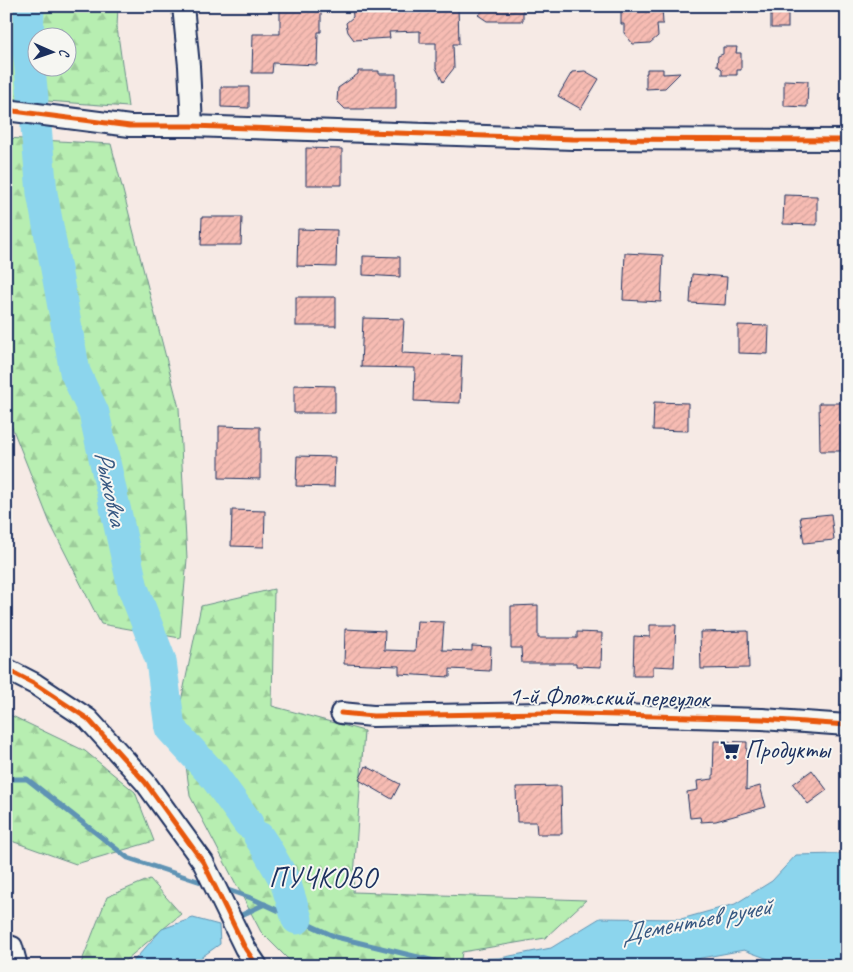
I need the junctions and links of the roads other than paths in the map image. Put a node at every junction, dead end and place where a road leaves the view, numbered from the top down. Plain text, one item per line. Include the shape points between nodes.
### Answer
1 (184, 6) edge
2 (6, 110) edge
3 (192, 126) junction
4 (847, 140) edge
5 (6, 669) edge
6 (341, 713) dead end
7 (847, 725) edge
8 (6, 944) edge
9 (17, 966) edge
10 (257, 966) edge

1 - 3 street
2 - 3 street via 130,126
3 - 4 street via 573,139
5 - 10 street via 88,719 145,782 203,862
6 - 7 street, 1-й Флотский переулок via 373,716 544,713 762,719
8 - 9 street via 12,947

